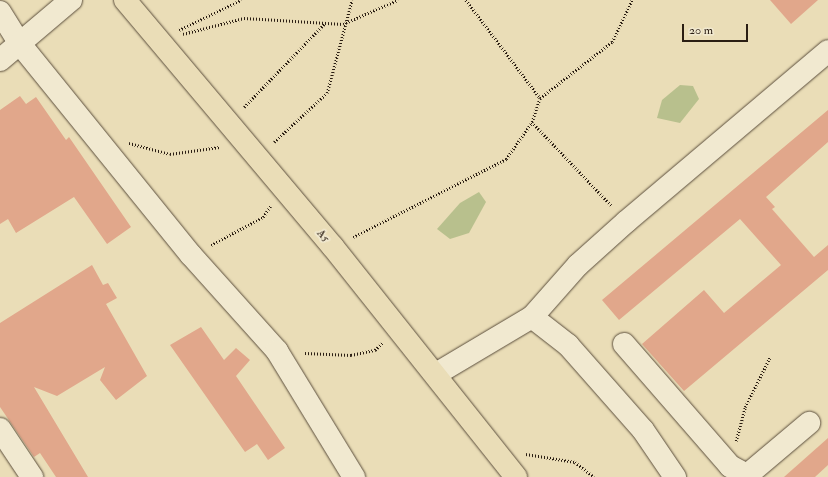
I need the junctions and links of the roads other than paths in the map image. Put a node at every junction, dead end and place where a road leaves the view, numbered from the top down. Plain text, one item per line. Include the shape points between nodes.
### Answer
1 (71, 0) edge
2 (125, 0) edge
3 (0, 12) edge
4 (20, 44) junction
5 (828, 51) edge
6 (0, 60) edge
7 (532, 317) junction
8 (624, 344) dead end
9 (436, 374) junction
10 (809, 423) dead end
11 (0, 429) edge
12 (740, 473) edge
13 (32, 477) edge
14 (354, 477) edge
15 (516, 477) edge
16 (675, 477) edge

1 - 4 street
2 - 9 highway, A5 / A5
3 - 4 street
4 - 6 street
4 - 14 street via 191,255 277,351
5 - 7 street via 578,265
7 - 9 street
7 - 16 street via 568,346 643,430
8 - 12 street
9 - 15 highway, A5 / A5
10 - 12 street
11 - 13 street

